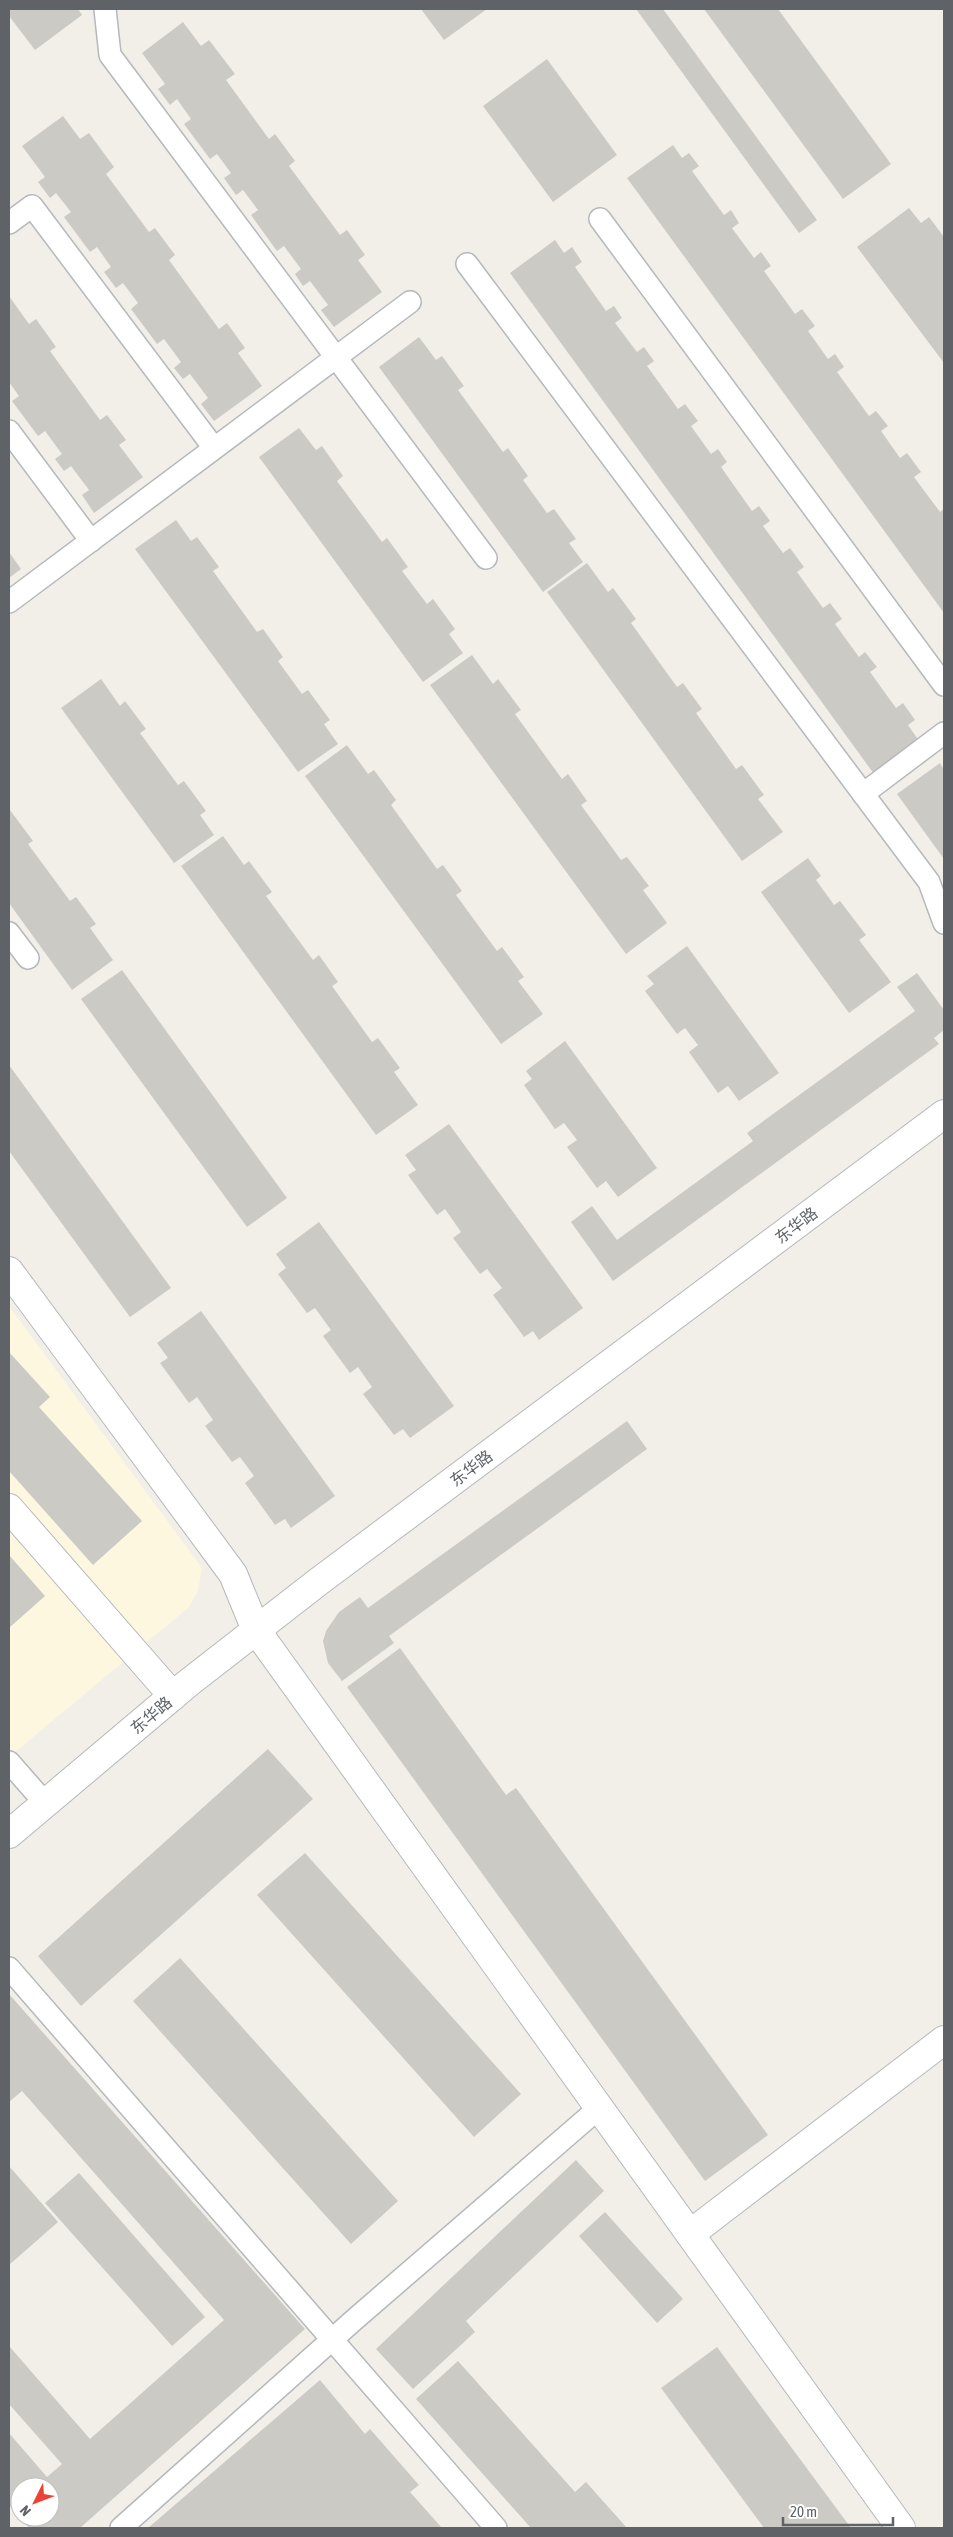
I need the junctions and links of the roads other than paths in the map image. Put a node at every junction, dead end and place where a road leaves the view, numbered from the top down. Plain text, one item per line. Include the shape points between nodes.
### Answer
1 (105, 9) edge
2 (600, 219) dead end
3 (9, 223) edge
4 (467, 264) dead end
5 (410, 302) dead end
6 (336, 357) junction
7 (9, 431) edge
8 (214, 448) junction
9 (90, 541) junction
10 (486, 558) dead end
11 (9, 602) edge
12 (944, 685) edge
13 (944, 734) edge
14 (863, 794) junction
15 (944, 923) edge
16 (9, 933) edge
17 (28, 958) dead end
18 (944, 1114) edge
19 (9, 1271) edge
20 (9, 1508) edge
21 (256, 1630) junction
22 (173, 1696) junction
23 (9, 1762) edge
24 (45, 1803) junction
25 (9, 1834) edge
26 (9, 1968) edge
27 (944, 2040) edge
28 (599, 2108) junction
29 (690, 2234) junction
30 (333, 2340) junction
31 (120, 2528) edge
32 (496, 2528) edge
33 (901, 2528) edge

1 - 6 lane via 110,55
2 - 12 lane
3 - 8 lane via 32,206
4 - 14 lane
5 - 6 lane
6 - 8 lane
6 - 10 lane
7 - 9 lane
8 - 9 lane
9 - 11 lane
13 - 14 lane
14 - 15 lane via 929,882
16 - 17 lane
18 - 21 street, 东华路
19 - 21 street via 233,1574
20 - 22 street
21 - 22 street, 东华路
21 - 28 street
22 - 24 street, 东华路
23 - 24 lane
24 - 25 street, 东华路
26 - 30 lane
27 - 29 street
28 - 29 street
28 - 30 lane
29 - 33 street
30 - 31 lane
30 - 32 lane

